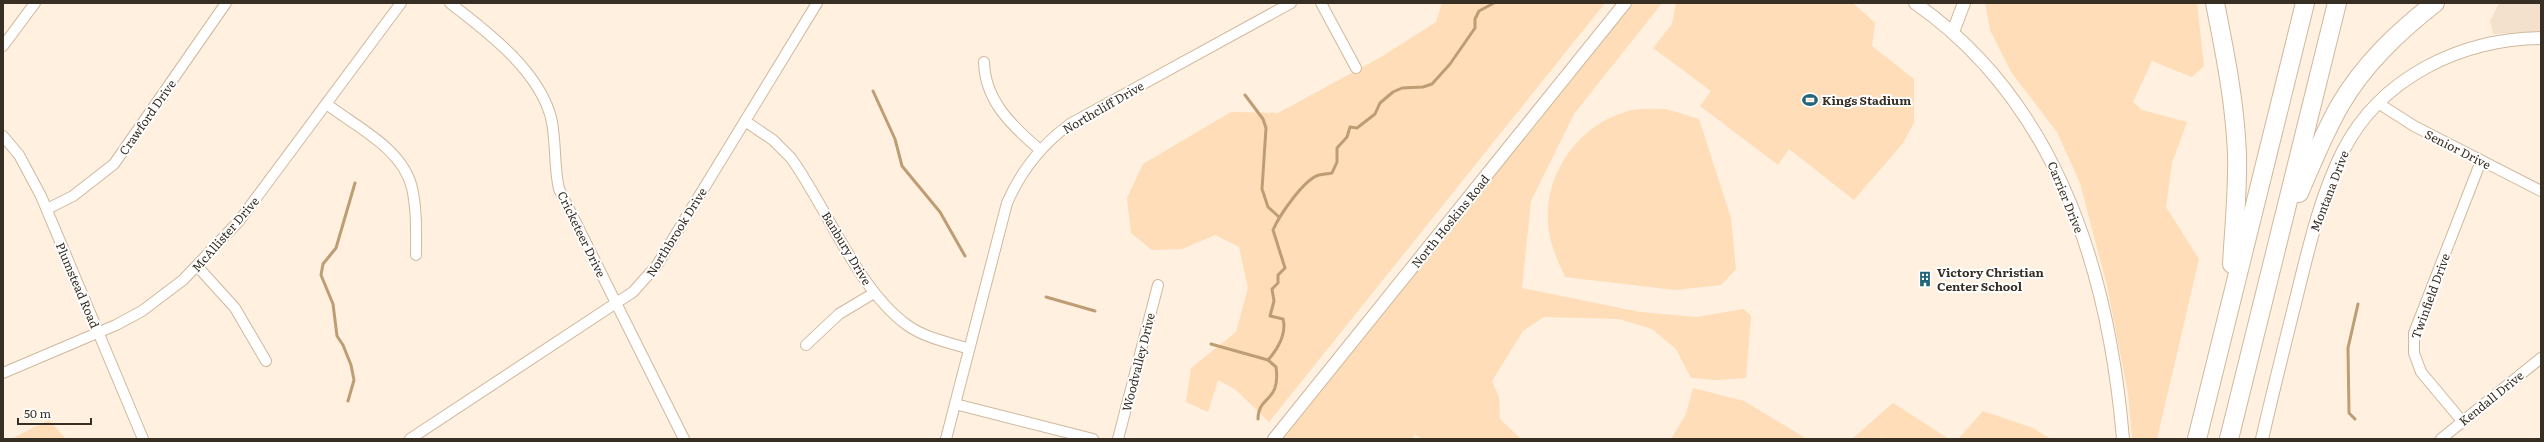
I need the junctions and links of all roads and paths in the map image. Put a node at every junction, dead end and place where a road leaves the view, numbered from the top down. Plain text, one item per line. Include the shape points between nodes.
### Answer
1 (35, 3) edge
2 (226, 3) edge
3 (401, 3) edge
4 (450, 3) edge
5 (817, 3) edge
6 (1291, 3) edge
7 (1321, 3) edge
8 (1625, 3) edge
9 (1916, 3) edge
10 (1964, 3) edge
11 (2216, 3) edge
12 (2305, 3) edge
13 (2337, 3) edge
14 (2435, 3) edge
15 (1952, 32) junction
16 (2541, 38) edge
17 (3, 46) edge
18 (984, 62) dead end
19 (1356, 68) dead end
20 (2378, 103) junction
21 (328, 105) junction
22 (745, 121) junction
23 (3, 136) edge
24 (1040, 150) junction
25 (2481, 161) junction
26 (2541, 191) edge
27 (47, 209) junction
28 (2279, 238) junction
29 (416, 255) dead end
30 (197, 266) junction
31 (1158, 286) dead end
32 (874, 293) junction
33 (616, 304) junction
34 (2230, 309) junction
35 (98, 332) junction
36 (806, 345) dead end
37 (969, 348) junction
38 (2541, 358) edge
39 (266, 361) dead end
40 (3, 374) edge
41 (955, 404) junction
42 (2462, 422) junction
43 (143, 439) edge
44 (410, 439) edge
45 (684, 439) edge
46 (946, 439) edge
47 (1093, 439) edge
48 (1118, 439) edge
49 (1274, 439) edge
50 (2123, 439) edge
51 (2197, 439) edge
52 (2229, 439) edge
53 (2262, 439) edge
54 (2441, 439) edge

1 - 17 street
2 - 27 street, Crawford Drive via 114,164 73,196
3 - 21 street, McAllister Drive
4 - 33 street, Cricketeer Drive via 498,41 542,96 552,121 555,174 559,189
5 - 22 street, Northbrook Drive
6 - 24 street, Northcliff Drive via 1070,124
7 - 19 street
8 - 49 street, North Hoskins Road
9 - 15 street, Carrier Drive
10 - 15 street
11 - 34 highway via 2230,78 2236,143 2237,183
12 - 34 highway
13 - 28 highway
14 - 28 highway via 2383,48 2350,90 2327,131
15 - 50 street, Carrier Drive via 1983,62 2013,98 2037,132 2059,176 2081,234 2101,304 2117,384
16 - 20 street, Montana Drive via 2498,41 2461,51 2416,73
18 - 24 street via 986,85 991,96 1007,119
20 - 25 street, Senior Drive via 2403,120
20 - 53 street, Montana Drive via 2351,138 2325,195 2302,272
21 - 29 street via 393,154 405,168 415,204
21 - 30 street, McAllister Drive via 239,221
22 - 32 street, Banbury Drive via 773,140 791,158
22 - 33 street, Northbrook Drive via 657,265 633,292
23 - 27 street, Plumstead Road via 20,155
24 - 37 street, Northcliff Drive via 1019,179 1007,203
25 - 26 street, Senior Drive
25 - 42 street, Twinfield Drive via 2421,312 2413,342 2416,362 2421,372
27 - 35 street, Plumstead Road
28 - 52 highway
30 - 35 street, McAllister Drive via 163,297 142,311
30 - 39 street via 235,308
31 - 48 street, Woodvalley Drive
32 - 36 street via 839,314
32 - 37 street, Banbury Drive via 892,314 916,330
33 - 44 street, Northbrook Drive
33 - 45 street, Cricketeer Drive
34 - 51 highway
35 - 40 street, McAllister Drive
35 - 43 street, Plumstead Road
37 - 41 street, Northcliff Drive
38 - 42 street, Kendall Drive
41 - 46 street, Northcliff Drive
41 - 47 street
42 - 54 street, Kendall Drive

